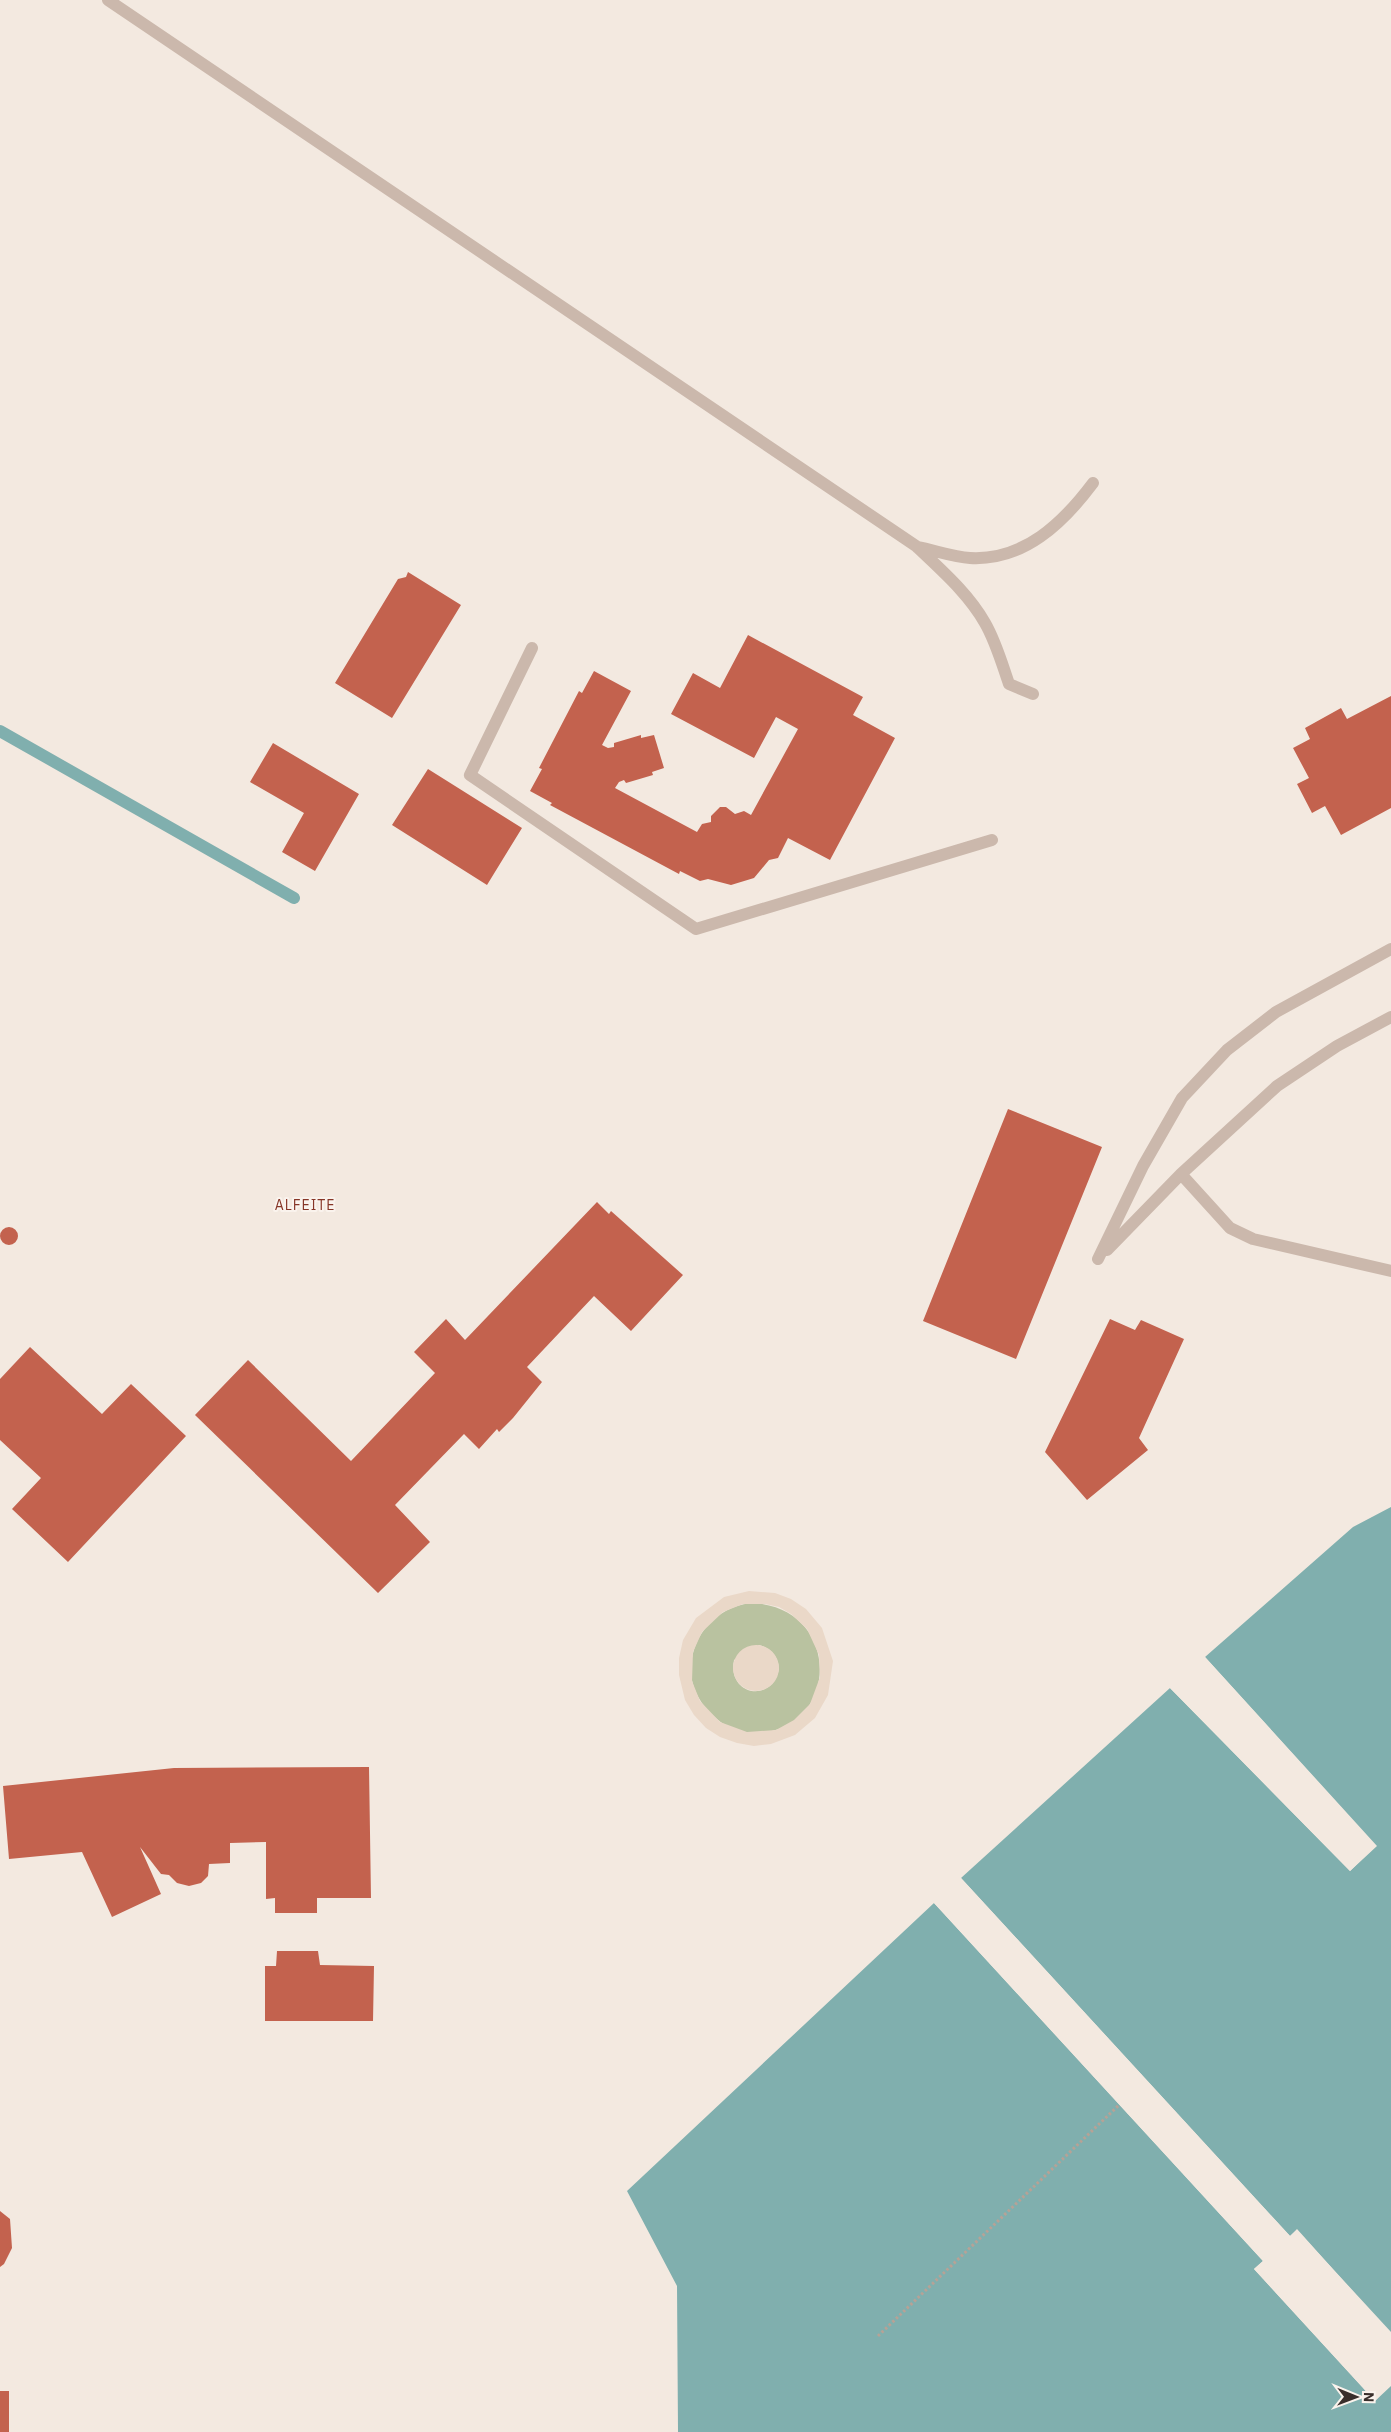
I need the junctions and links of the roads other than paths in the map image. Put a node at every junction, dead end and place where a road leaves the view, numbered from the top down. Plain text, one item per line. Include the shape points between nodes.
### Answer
1 (108, 0) edge
2 (1093, 483) dead end
3 (916, 546) junction
4 (532, 648) dead end
5 (1033, 694) dead end
6 (992, 840) dead end
7 (1391, 949) edge
8 (1391, 1017) edge
9 (1181, 1174) junction
10 (1391, 1271) edge

1 - 3 lane
2 - 3 lane via 1073,510 1048,532 1025,547 1000,556 970,558
3 - 5 lane via 968,598 986,624 1009,684
4 - 6 lane via 470,775 696,929
7 - 9 lane via 1276,1012 1220,1057 1182,1098 1143,1166 1098,1259
8 - 9 lane via 1337,1046 1277,1086
9 - 10 lane via 1230,1228 1253,1239

